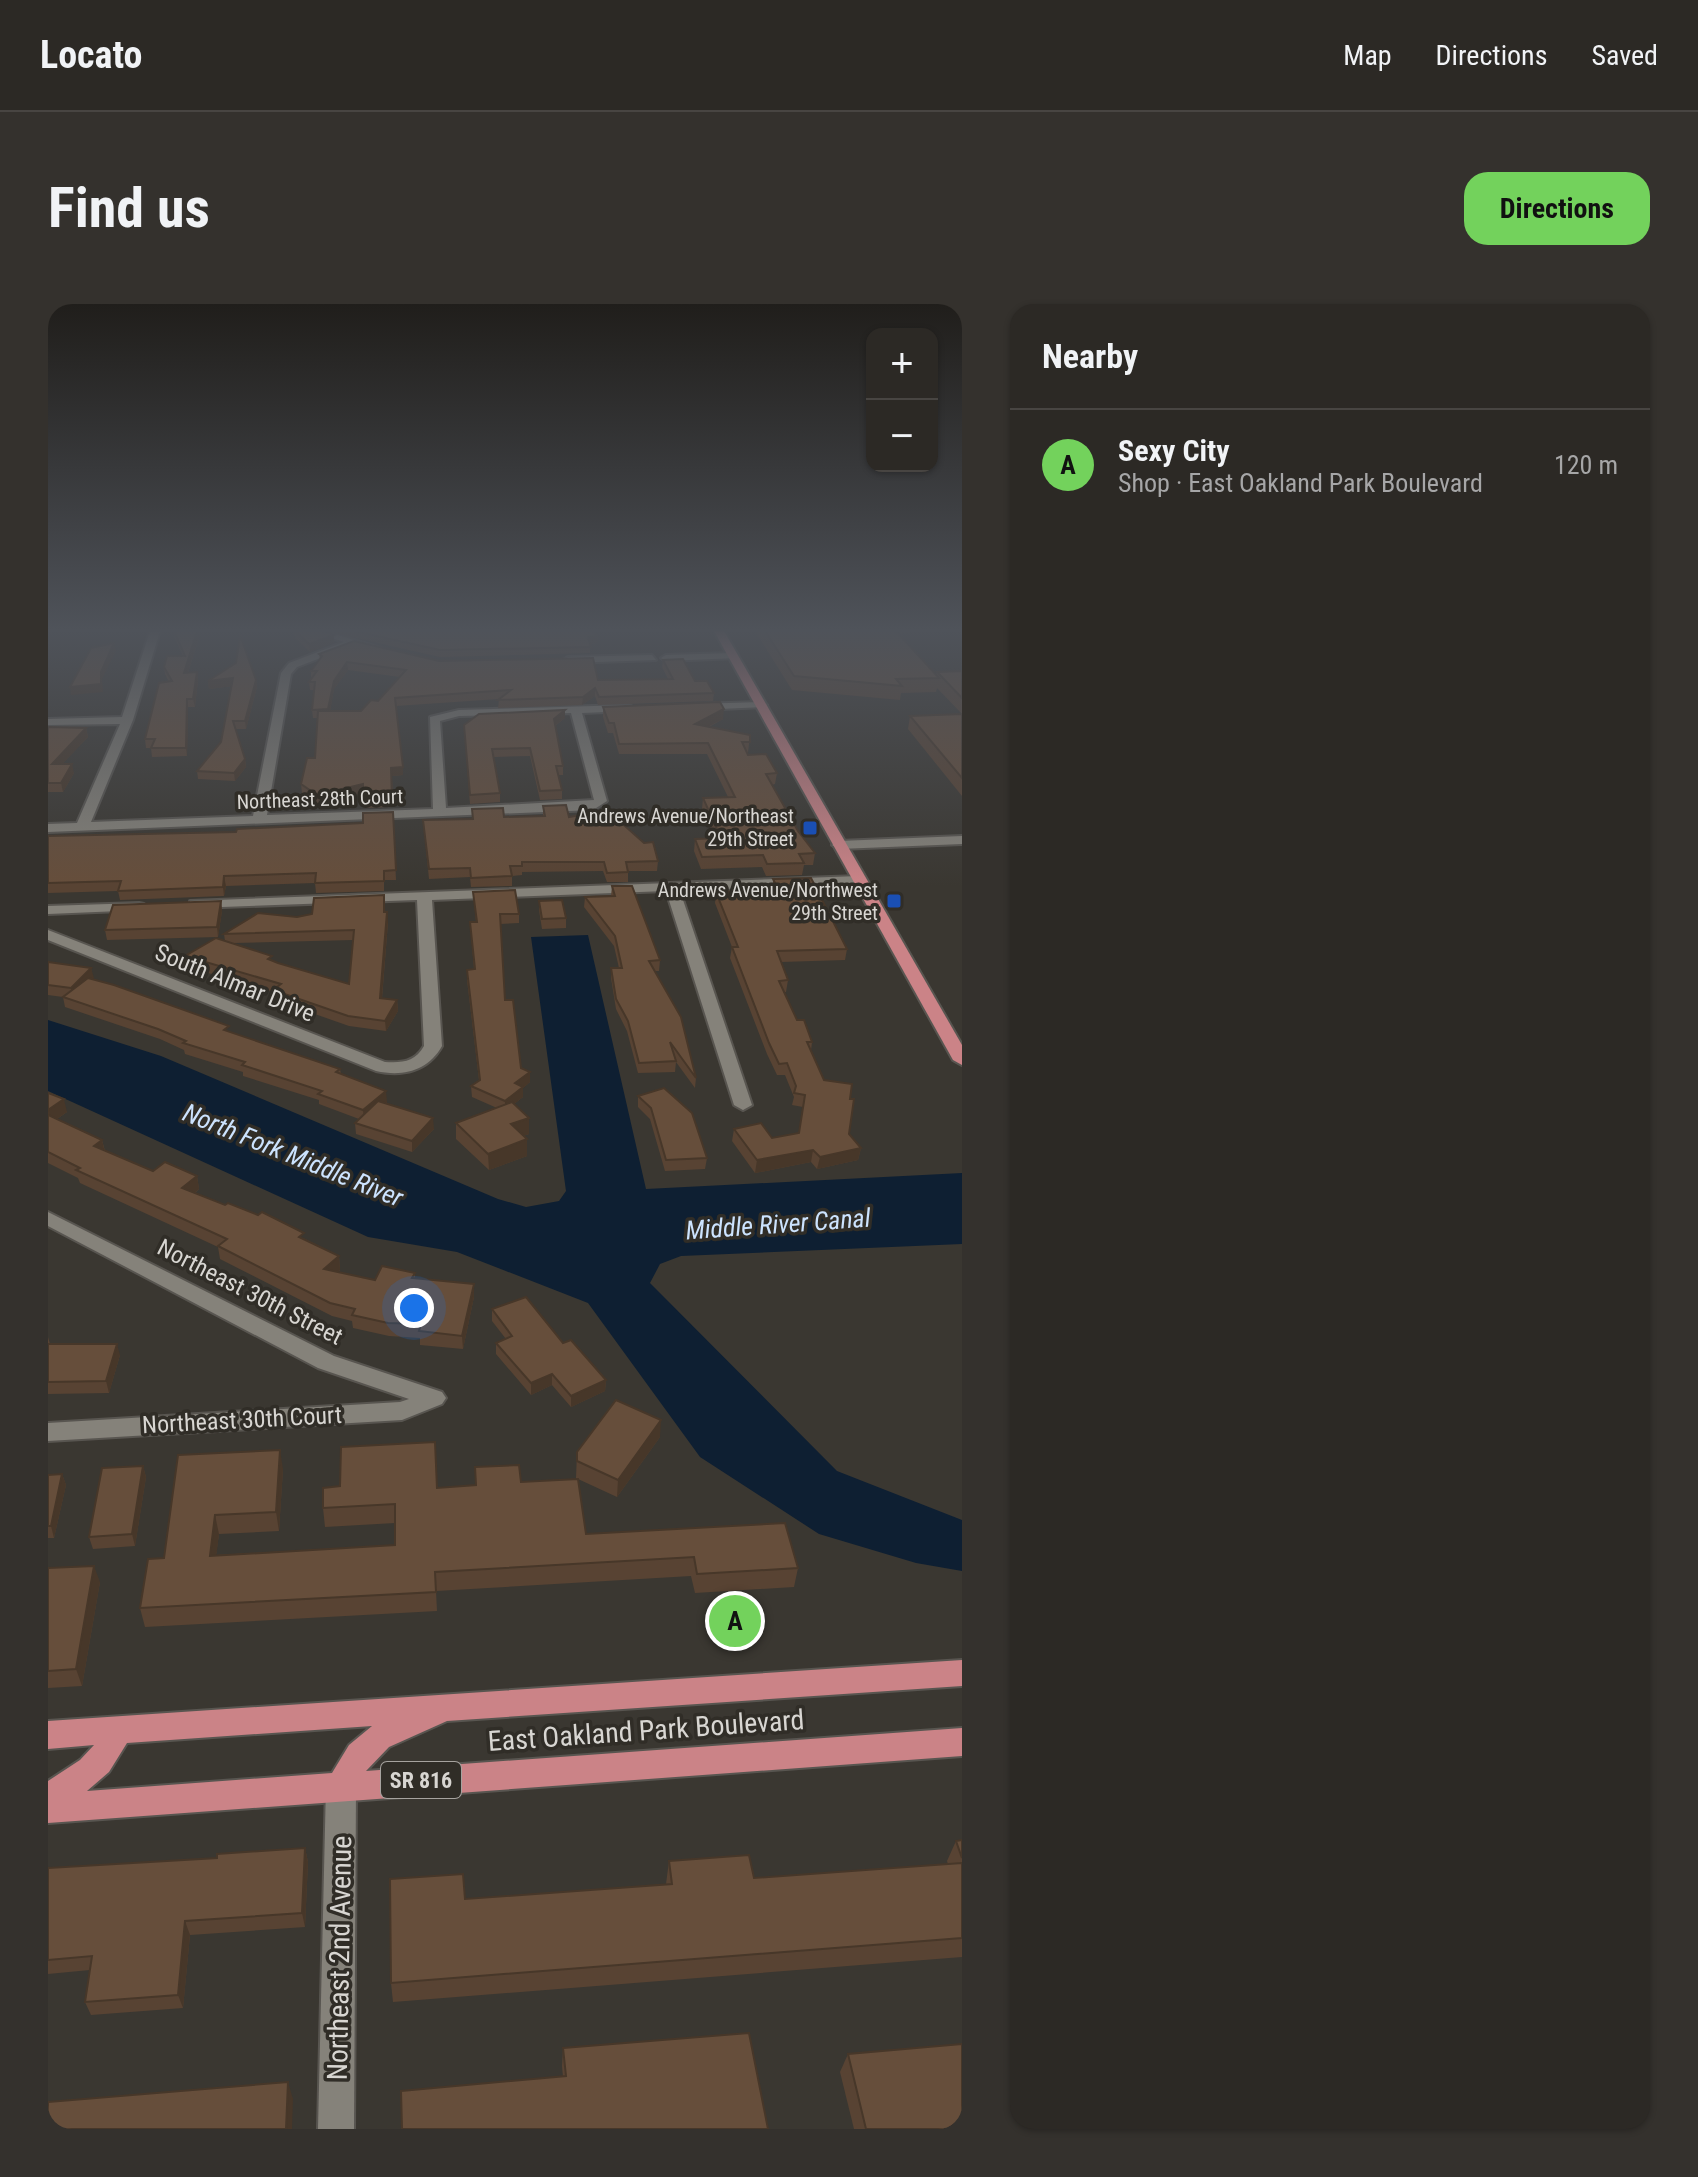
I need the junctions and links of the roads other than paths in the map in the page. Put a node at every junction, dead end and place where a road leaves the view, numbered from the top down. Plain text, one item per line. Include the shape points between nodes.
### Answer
1 (128, 716) edge
2 (278, 716) edge
3 (446, 716) edge
4 (578, 716) edge
5 (767, 716) edge
6 (127, 720) junction
7 (48, 722) edge
8 (440, 814) junction
9 (259, 821) junction
10 (82, 827) junction
11 (48, 828) edge
12 (962, 840) edge
13 (839, 845) junction
14 (859, 880) junction
15 (671, 886) junction
16 (424, 895) junction
17 (48, 910) edge
18 (48, 935) edge
19 (962, 1060) edge
20 (743, 1105) dead end
21 (48, 1218) edge
22 (434, 1398) joint
23 (48, 1432) edge
24 (962, 1673) edge
25 (459, 1706) junction
26 (118, 1730) junction
27 (48, 1735) edge
28 (962, 1742) edge
29 (341, 1786) junction
30 (48, 1797) edge
31 (48, 1808) edge
32 (336, 2129) edge

1 - 6 street
2 - 9 street
3 - 8 street via 434,719
4 - 8 street, Northeast 28th Court via 601,801 593,806
5 - 13 main road
6 - 7 street
6 - 10 street
8 - 9 street, Northeast 28th Court
9 - 10 street, Northeast 28th Court
10 - 11 street, Northeast 28th Court
12 - 13 street
13 - 14 main road
14 - 15 street
14 - 19 main road
15 - 16 street
15 - 20 street
16 - 17 street
16 - 18 street, South Almar Drive via 433,1046 428,1056 406,1069 382,1067
21 - 22 street, Northeast 30th Street via 326,1362
22 - 23 street, Northeast 30th Court via 402,1411
24 - 25 main road, East Oakland Park Boulevard
25 - 26 main road, East Oakland Park Boulevard
25 - 29 main road via 373,1738
26 - 27 main road, East Oakland Park Boulevard
26 - 30 main road via 108,1753 83,1777
28 - 29 main road, East Oakland Park Boulevard / SR 816
29 - 31 main road, East Oakland Park Boulevard / SR 816
29 - 32 street, Northeast 2nd Avenue

